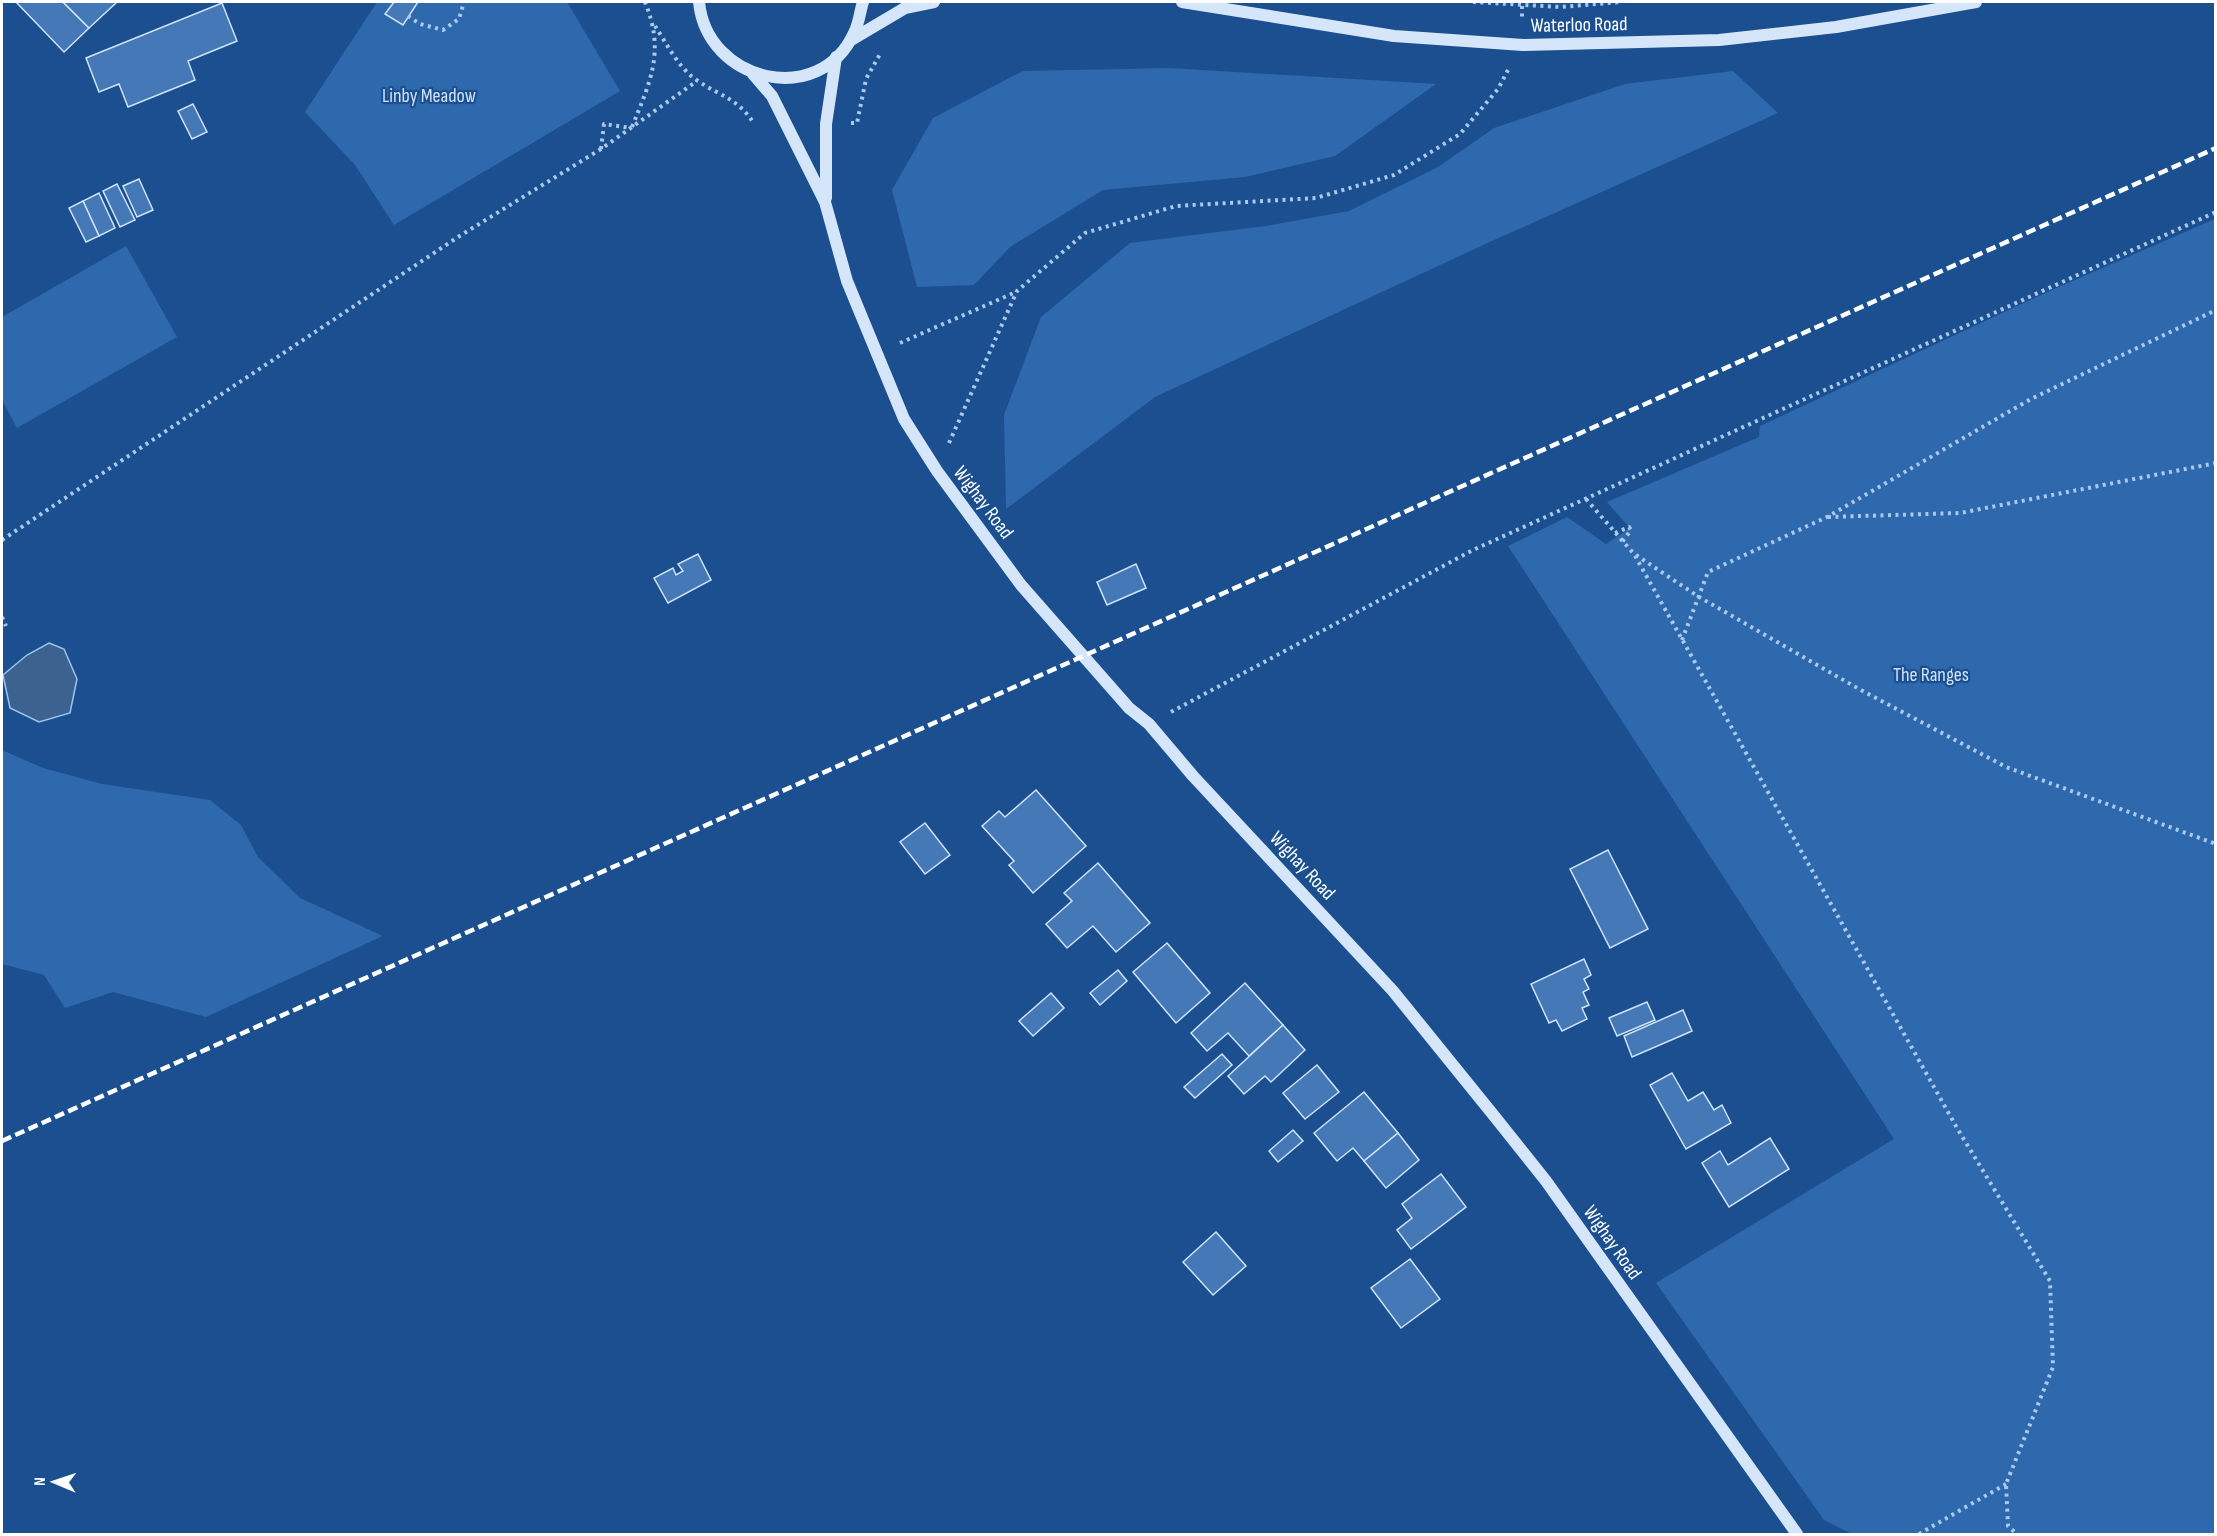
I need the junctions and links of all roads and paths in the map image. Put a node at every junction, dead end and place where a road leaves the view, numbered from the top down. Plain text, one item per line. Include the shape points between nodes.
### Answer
1 (464, 2) edge
2 (645, 2) edge
3 (699, 2) edge
4 (863, 2) edge
5 (934, 2) edge
6 (1182, 2) edge
7 (1473, 2) edge
8 (1620, 2) edge
9 (1976, 2) edge
10 (1522, 6) junction
11 (408, 16) dead end
12 (848, 41) junction
13 (1522, 45) junction
14 (836, 57) junction
15 (753, 74) junction
16 (697, 81) dead end
17 (632, 128) junction
18 (601, 149) junction
19 (825, 202) junction
20 (2216, 212) edge
21 (1017, 291) junction
22 (2216, 310) edge
23 (875, 354) junction
24 (2216, 464) edge
25 (936, 471) junction
26 (1586, 499) junction
27 (1827, 517) junction
28 (1614, 533) junction
29 (2, 540) edge
30 (1622, 542) junction
31 (1634, 554) junction
32 (1698, 597) junction
33 (2, 617) edge
34 (6, 626) dead end
35 (1682, 640) junction
36 (1149, 724) junction
37 (2216, 844) edge
38 (2006, 1484) junction
39 (1797, 1534) edge
40 (1919, 1534) edge
41 (2017, 1534) edge

1 - 11 path via 459,19 443,30
2 - 17 path via 655,26 652,76
3 - 15 main road via 710,39 730,61
4 - 12 main road
5 - 12 main road via 905,8
6 - 13 main road, Waterloo Road via 1394,36
7 - 10 path
8 - 10 path
9 - 13 main road, Waterloo Road via 1836,27 1719,40
10 - 13 path
12 - 14 main road
13 - 21 path via 1498,89 1461,134 1394,175 1316,198 1176,206 1085,232
14 - 15 main road via 806,74 782,78
14 - 19 main road, Wighay Road via 826,124
15 - 19 main road, Wighay Road via 772,96
16 - 17 path
17 - 18 path
17 - 18 path via 604,124
18 - 29 path via 458,237
19 - 23 main road, Wighay Road
20 - 26 path
21 - 23 path
21 - 25 path
22 - 27 path via 2031,399
23 - 25 main road, Wighay Road via 904,419
24 - 27 path via 1960,513
25 - 36 main road, Wighay Road via 1021,585 1129,708
26 - 28 path
26 - 36 path via 1473,550
27 - 32 path via 1708,572
28 - 30 path
28 - 30 path via 1629,527 1631,530
30 - 31 path
31 - 32 path
31 - 35 path
32 - 35 path
32 - 37 path via 1859,689 2006,766
33 - 34 path
35 - 38 path via 1957,1128 2050,1281 2053,1367
36 - 39 main road, Wighay Road via 1392,991 1546,1181
38 - 40 path
38 - 41 path via 2008,1526

